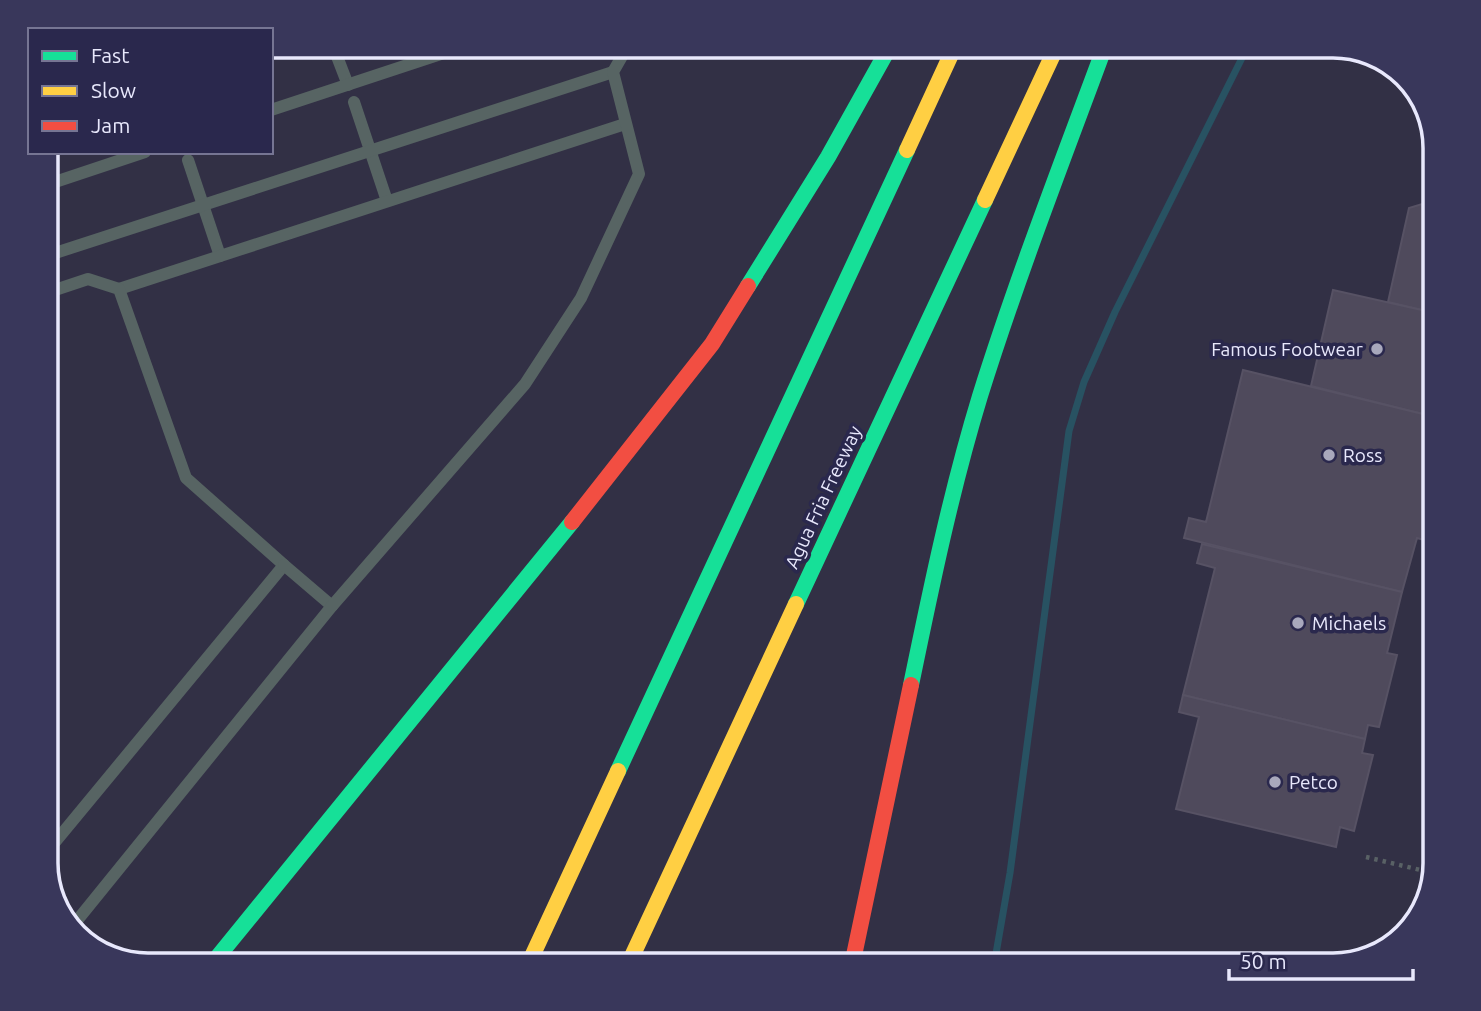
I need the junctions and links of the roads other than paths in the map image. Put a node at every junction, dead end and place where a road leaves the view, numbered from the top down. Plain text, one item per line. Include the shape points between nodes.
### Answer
1 (337, 58) edge
2 (429, 58) edge
3 (621, 58) edge
4 (883, 58) edge
5 (948, 58) edge
6 (1051, 58) edge
7 (1101, 58) edge
8 (613, 72) junction
9 (348, 85) junction
10 (354, 102) dead end
11 (273, 109) edge
12 (625, 124) junction
13 (370, 150) junction
14 (139, 154) edge
15 (188, 160) dead end
16 (58, 181) edge
17 (387, 201) junction
18 (202, 205) junction
19 (58, 252) edge
20 (220, 256) junction
21 (58, 289) edge
22 (119, 289) junction
23 (284, 565) junction
24 (332, 606) junction
25 (58, 838) edge
26 (78, 920) edge
27 (221, 953) edge
28 (533, 953) edge
29 (634, 953) edge
30 (854, 953) edge

1 - 9 lane
2 - 9 lane
3 - 8 lane
4 - 27 highway via 712,344
5 - 28 highway
6 - 29 highway, Agua Fria Freeway
7 - 30 highway via 1019,281 954,489
8 - 12 lane
8 - 13 lane
9 - 11 lane
10 - 13 lane
12 - 17 lane
12 - 24 lane via 639,174 581,298 525,384
13 - 17 lane
13 - 18 lane
14 - 16 lane
15 - 18 lane
17 - 20 lane
18 - 19 lane
18 - 20 lane
20 - 22 lane
21 - 22 lane via 88,279
22 - 23 lane via 186,478
23 - 24 lane
23 - 25 lane
24 - 26 lane

